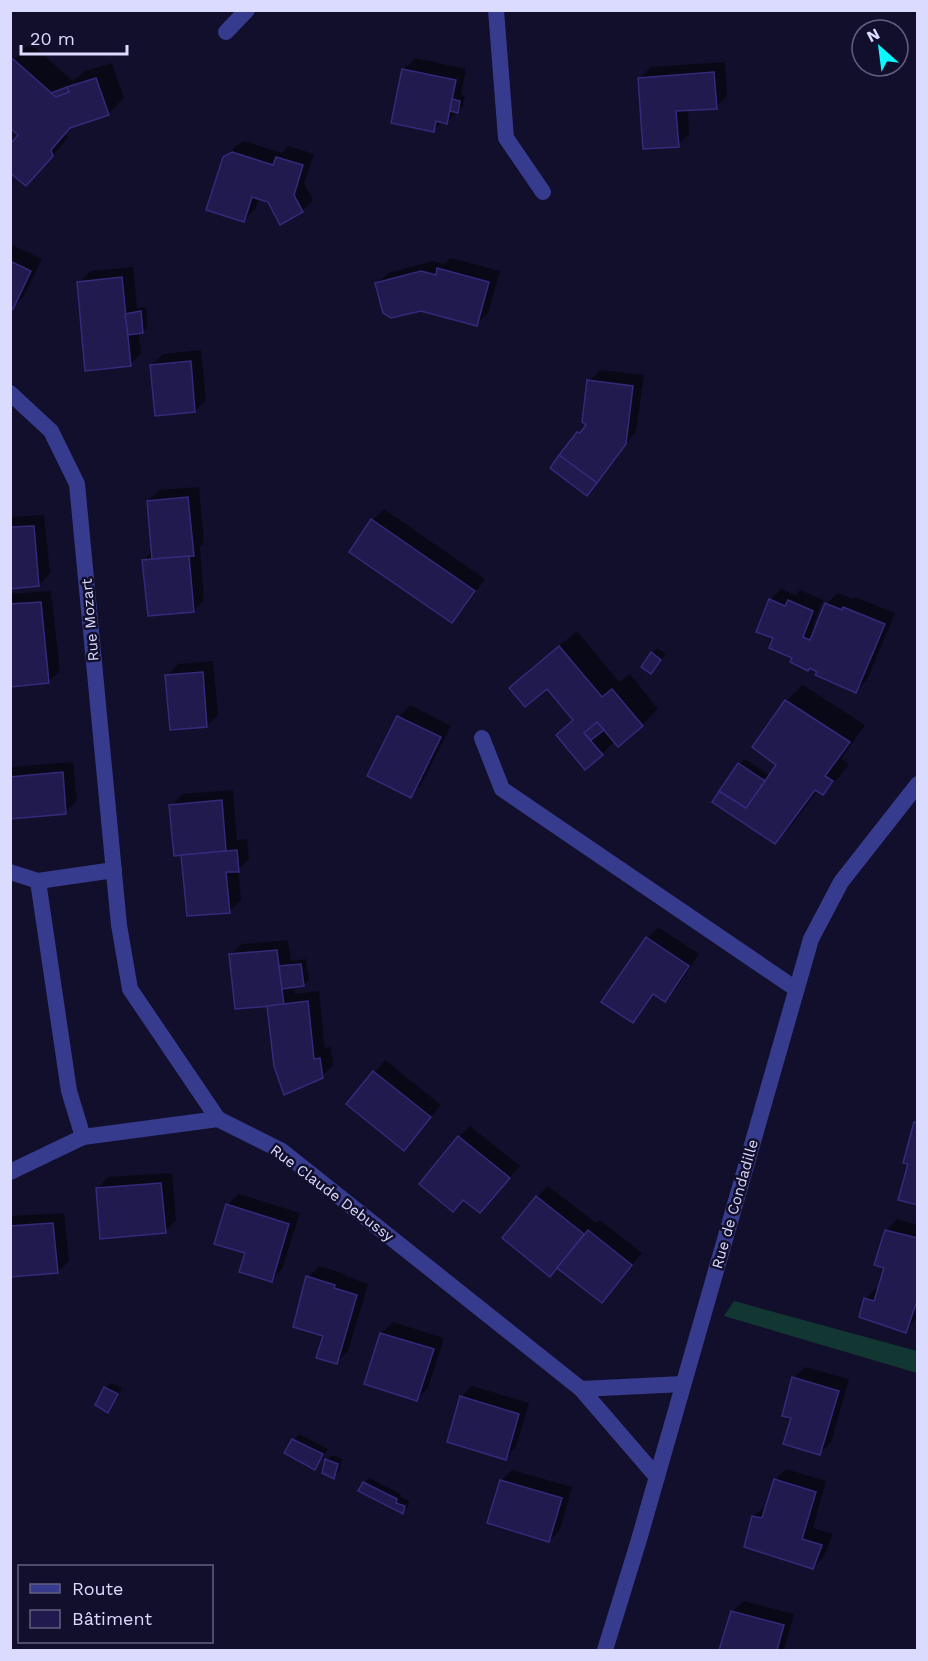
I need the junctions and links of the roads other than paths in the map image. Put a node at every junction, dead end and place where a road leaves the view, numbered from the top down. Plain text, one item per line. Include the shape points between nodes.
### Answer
1 (248, 10) edge
2 (496, 10) edge
3 (226, 32) dead end
4 (543, 192) dead end
5 (10, 393) edge
6 (482, 738) dead end
7 (918, 784) edge
8 (114, 870) junction
9 (10, 872) edge
10 (38, 881) junction
11 (796, 988) junction
12 (218, 1119) junction
13 (83, 1137) junction
14 (10, 1172) edge
15 (683, 1384) junction
16 (581, 1389) junction
17 (657, 1477) junction
18 (605, 1650) edge

1 - 3 street
2 - 4 street via 506,138
5 - 8 street, Rue Mozart via 51,430 77,484
6 - 11 street via 502,789
7 - 11 street, Rue de Condadille via 841,882 811,939
8 - 10 street
8 - 12 street, Rue Mozart via 130,989
9 - 10 street
10 - 13 street via 69,1091
11 - 15 street, Rue de Condadille
12 - 13 street
12 - 16 street, Rue Claude Debussy via 282,1151
13 - 14 street
15 - 16 street
15 - 17 street, Rue de Condadille
16 - 17 street, Rue Claude Debussy
17 - 18 street, Rue de Condadille

